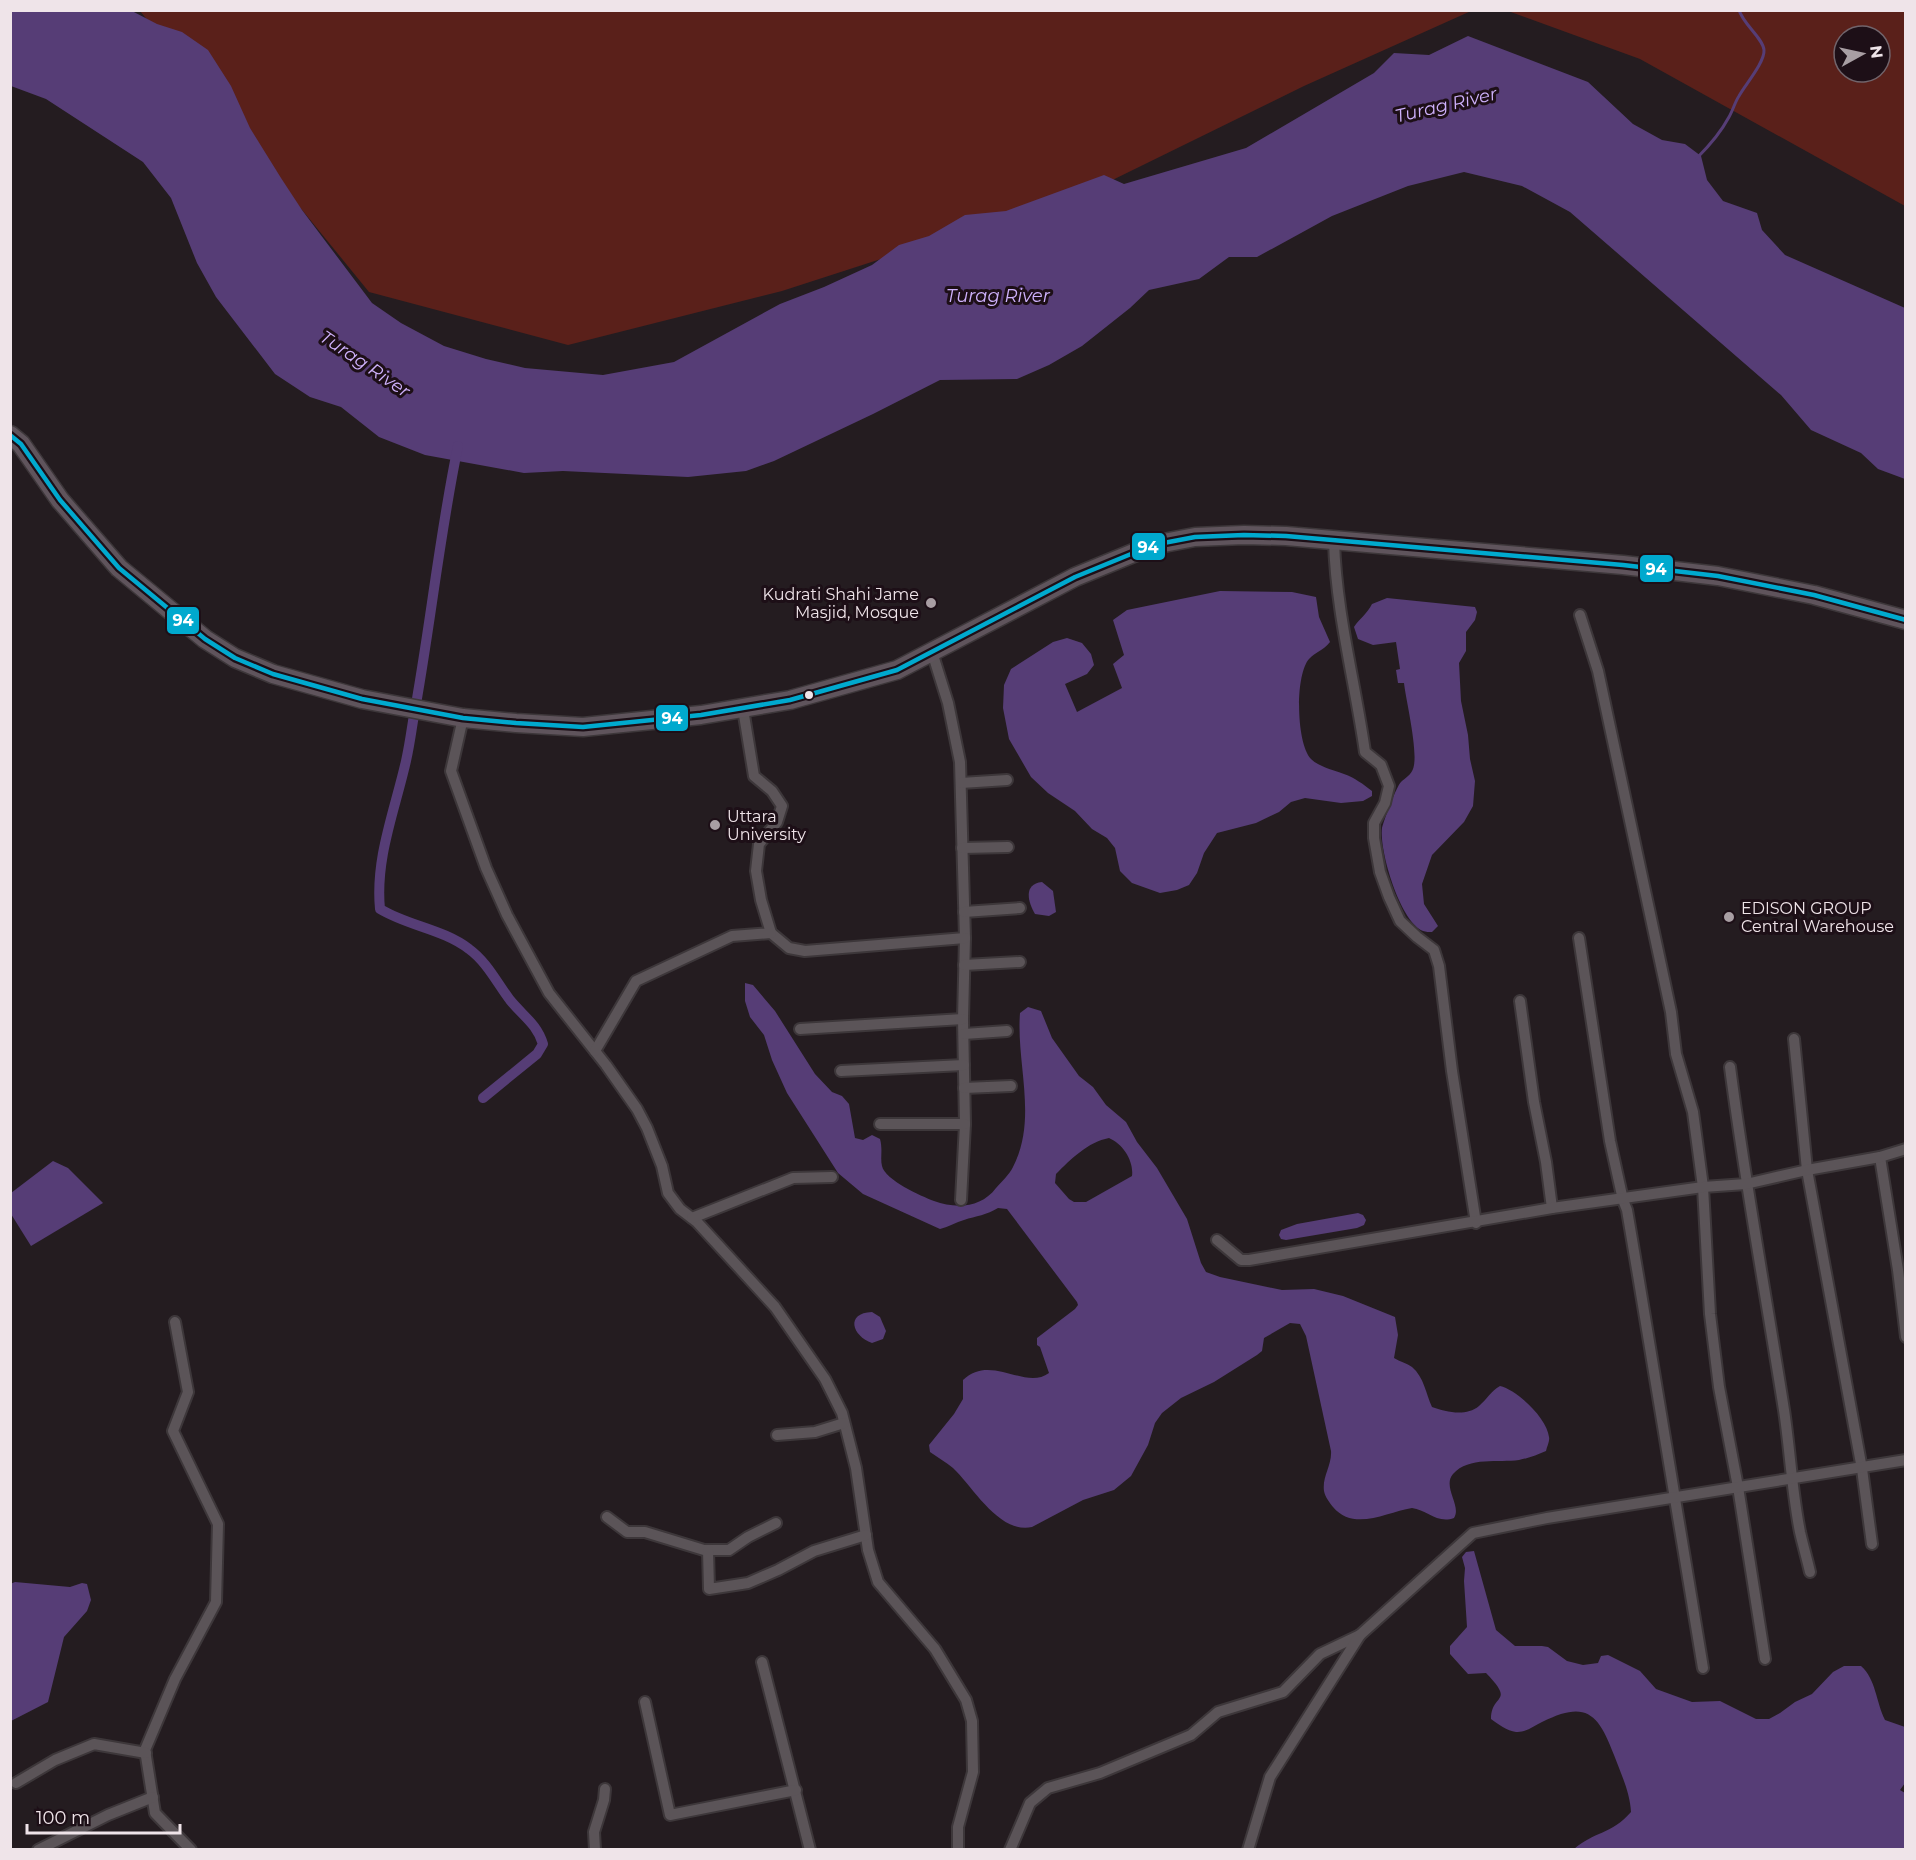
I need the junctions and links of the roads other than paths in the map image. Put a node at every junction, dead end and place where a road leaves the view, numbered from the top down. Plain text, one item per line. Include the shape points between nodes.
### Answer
1 (10, 435) edge
2 (1334, 541) junction
3 (1580, 615) dead end
4 (1905, 620) edge
5 (932, 652) junction
6 (743, 709) junction
7 (457, 716) junction
8 (1008, 780) dead end
9 (961, 783) junction
10 (1008, 847) dead end
11 (962, 848) junction
12 (1020, 908) dead end
13 (964, 912) junction
14 (771, 933) junction
15 (1579, 938) dead end
16 (965, 939) junction
17 (1020, 962) dead end
18 (964, 965) junction
19 (1520, 1001) dead end
20 (963, 1019) junction
21 (800, 1029) dead end
22 (1007, 1031) dead end
23 (963, 1034) junction
24 (1794, 1039) dead end
25 (595, 1051) junction
26 (964, 1065) junction
27 (1730, 1067) dead end
28 (841, 1071) dead end
29 (1011, 1086) dead end
30 (964, 1088) junction
31 (880, 1124) dead end
32 (965, 1124) junction
33 (1905, 1149) edge
34 (1880, 1157) junction
35 (1807, 1170) junction
36 (832, 1177) dead end
37 (1746, 1184) junction
38 (1703, 1187) junction
39 (961, 1200) dead end
40 (1623, 1200) junction
41 (1552, 1208) junction
42 (692, 1218) junction
43 (1476, 1223) junction
44 (1217, 1240) dead end
45 (175, 1322) dead end
46 (1905, 1337) edge
47 (844, 1423) junction
48 (777, 1436) dead end
49 (1905, 1460) edge
50 (1862, 1469) junction
51 (1792, 1480) junction
52 (1738, 1487) junction
53 (1675, 1497) junction
54 (607, 1517) dead end
55 (776, 1523) dead end
56 (866, 1535) junction
57 (1872, 1544) dead end
58 (708, 1550) junction
59 (1810, 1572) dead end
60 (1360, 1635) junction
61 (1765, 1659) dead end
62 (762, 1662) dead end
63 (1703, 1668) dead end
64 (645, 1702) dead end
65 (146, 1753) junction
66 (16, 1783) dead end
67 (605, 1789) dead end
68 (796, 1790) junction
69 (153, 1797) junction
70 (38, 1850) edge
71 (191, 1850) edge
72 (595, 1850) edge
73 (810, 1850) edge
74 (958, 1850) edge
75 (1010, 1850) edge
76 (1248, 1850) edge

1 - 7 highway via 119,568 205,639 235,658 273,674 362,699
2 - 4 highway via 1718,576 1814,595
2 - 5 highway via 1244,535 1195,537 1153,545 1075,577
2 - 43 street via 1346,647 1365,752 1381,765 1389,786 1374,823 1380,872 1400,921 1434,950 1439,966
3 - 38 street via 1598,671 1631,822 1671,1012 1676,1054 1693,1112
5 - 6 highway via 897,670 841,687
5 - 9 street via 948,703
6 - 7 highway via 583,726
6 - 14 street via 754,776 782,806 777,822 759,844 756,871
7 - 25 street via 451,771 486,868 549,993
8 - 9 street
9 - 11 street
10 - 11 street
11 - 13 street
12 - 13 street
13 - 16 street
14 - 16 street via 789,948 805,951
14 - 25 street via 732,936 636,981
15 - 40 street via 1610,1141
16 - 18 street
17 - 18 street
18 - 20 street
19 - 41 street
20 - 21 street
20 - 23 street
22 - 23 street
23 - 26 street
24 - 35 street
25 - 42 street via 647,1128 668,1193
26 - 28 street
26 - 30 street
27 - 37 street
29 - 30 street
30 - 32 street
31 - 32 street
32 - 39 street
33 - 34 street
34 - 35 street
34 - 46 street
35 - 37 street
35 - 50 street
36 - 42 street via 793,1178
37 - 38 street
37 - 51 street
38 - 40 street
38 - 52 street via 1710,1314
40 - 41 street
40 - 53 street
41 - 43 street
42 - 47 street via 786,1323 825,1379
43 - 44 street via 1249,1260 1241,1260
45 - 65 street via 188,1392 173,1431 218,1524 216,1602 175,1679
47 - 48 street via 815,1432
47 - 56 street
49 - 50 street
50 - 51 street
50 - 57 street
51 - 52 street
51 - 59 street
52 - 53 street
52 - 61 street
53 - 60 street via 1473,1533
53 - 63 street
54 - 58 street via 627,1532 645,1532
55 - 58 street via 729,1550
56 - 58 street via 814,1551 748,1583 709,1589
56 - 74 street via 878,1582 936,1649 966,1700 972,1721 973,1772 958,1827
60 - 75 street via 1320,1654 1283,1692 1218,1712 1191,1735 1100,1773 1048,1788 1030,1803
60 - 76 street via 1270,1777
62 - 68 street
64 - 68 street via 670,1815
65 - 66 street via 94,1744 55,1760
65 - 69 street
67 - 72 street via 594,1832
68 - 73 street
69 - 70 street
69 - 71 street via 155,1813

